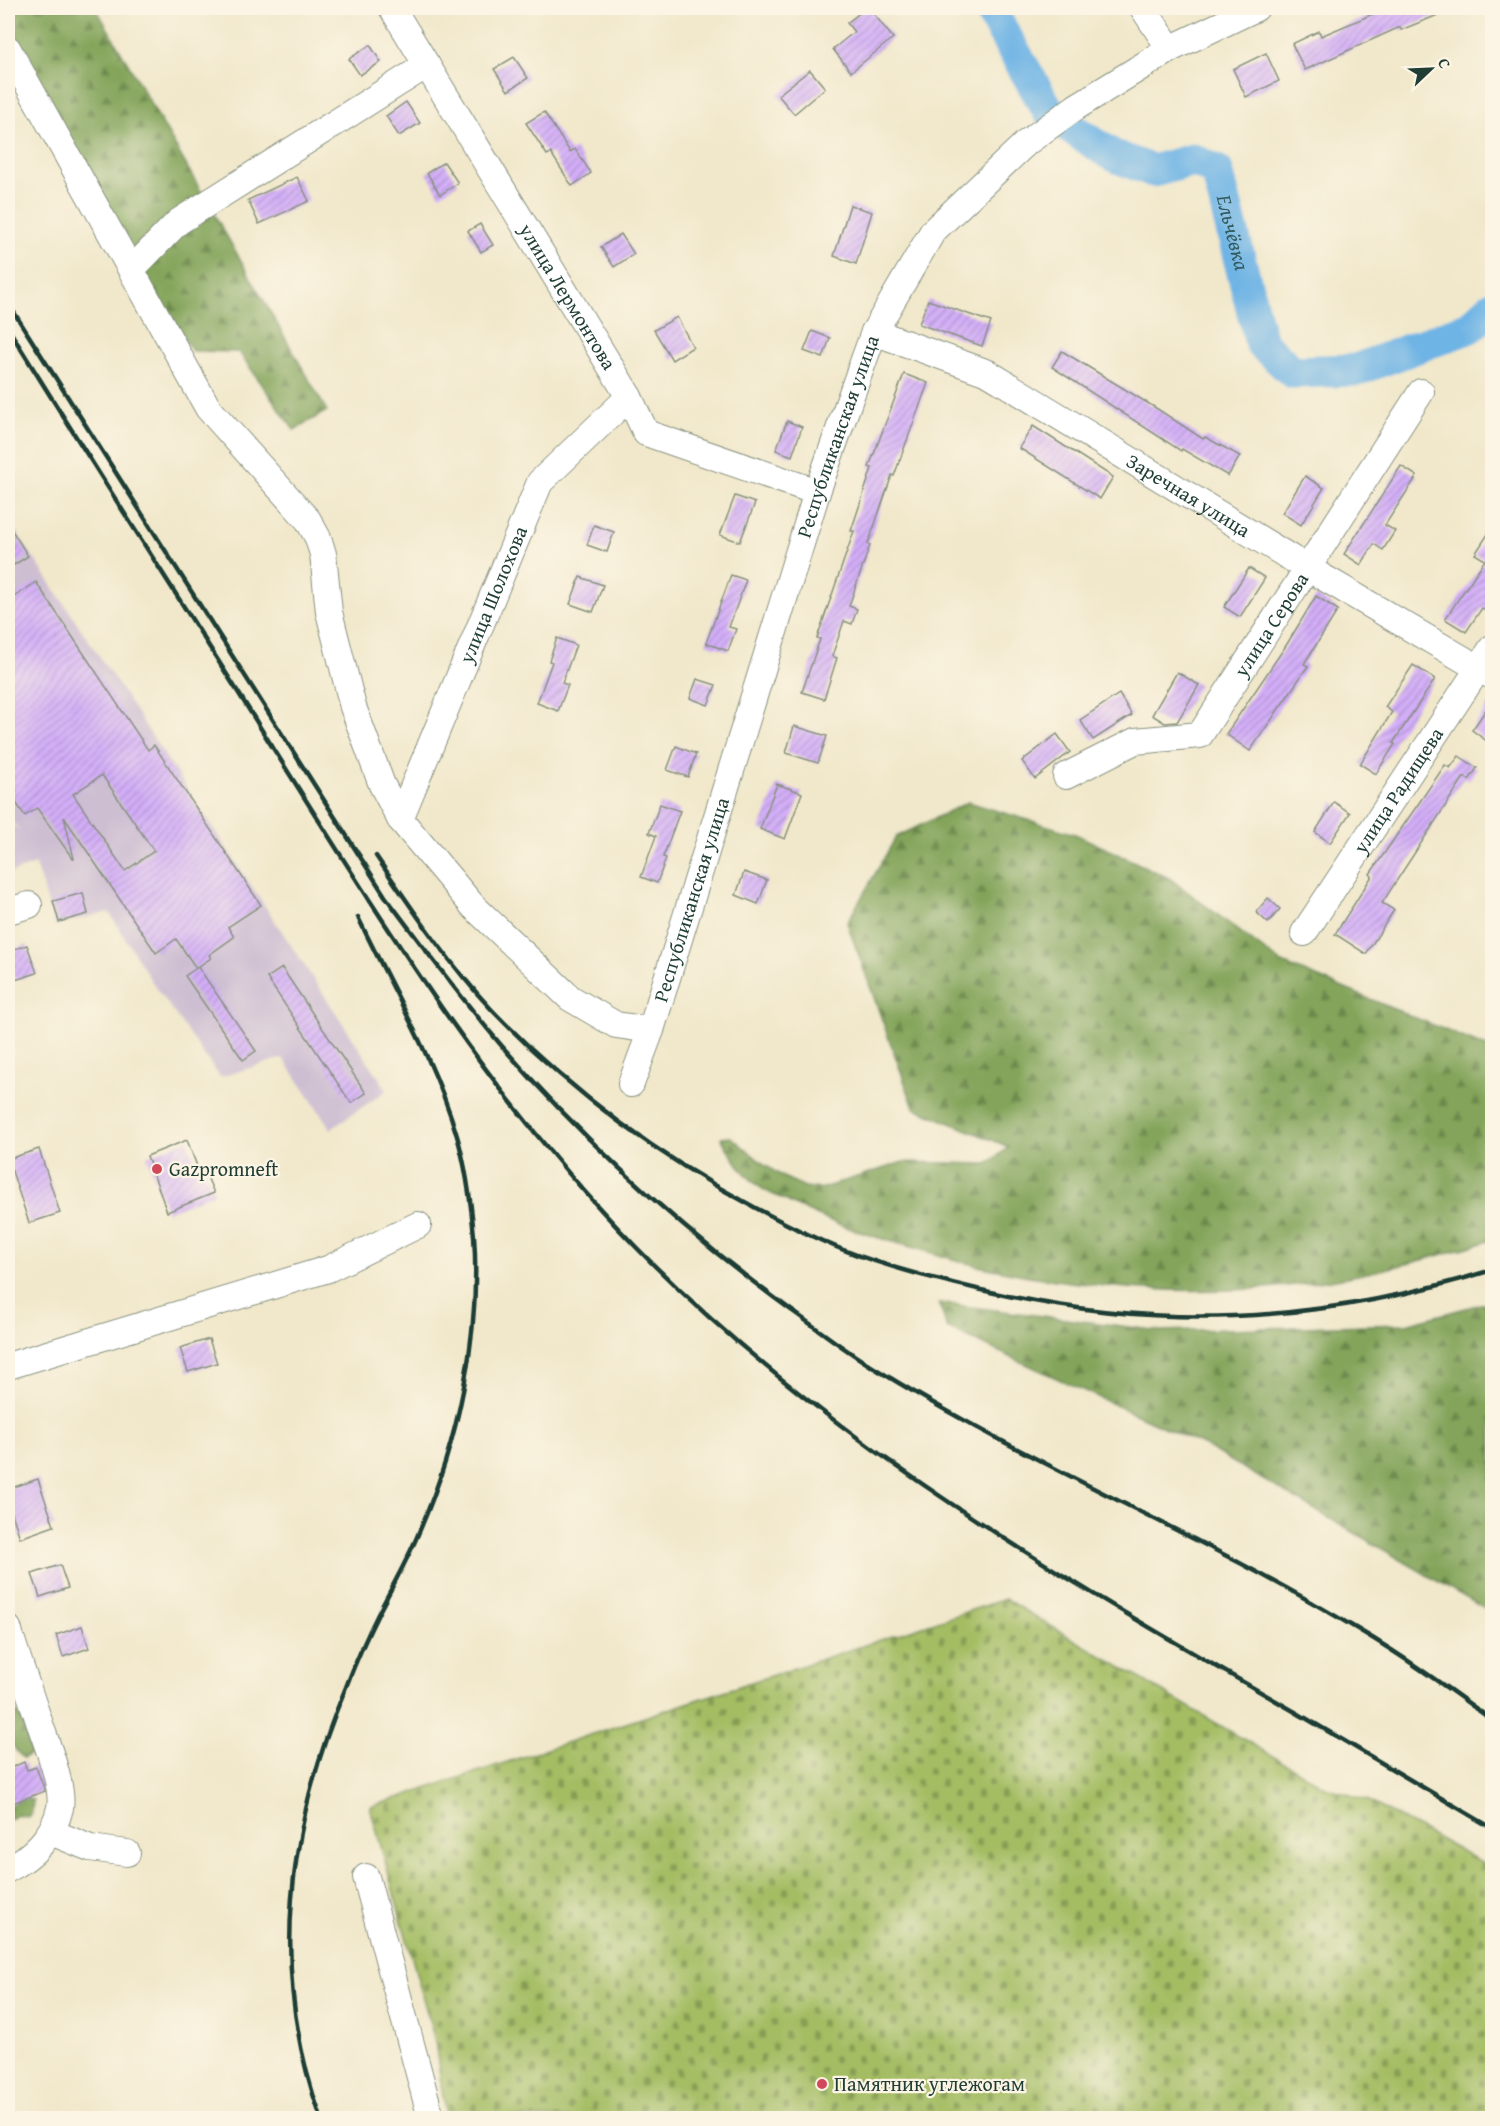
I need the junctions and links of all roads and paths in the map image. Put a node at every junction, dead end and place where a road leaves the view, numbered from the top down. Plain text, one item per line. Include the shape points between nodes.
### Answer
1 (392, 8) edge
2 (1143, 8) edge
3 (1256, 8) edge
4 (8, 48) edge
5 (1170, 49) junction
6 (427, 65) junction
7 (132, 269) junction
8 (874, 332) junction
9 (1421, 392) dead end
10 (629, 397) junction
11 (817, 492) junction
12 (1309, 569) junction
13 (1488, 664) edge
14 (1066, 776) dead end
15 (400, 819) junction
16 (1304, 933) dead end
17 (651, 1030) junction
18 (631, 1084) dead end
19 (418, 1225) dead end
20 (8, 1366) edge
21 (8, 1628) edge
22 (51, 1832) junction
23 (127, 1853) dead end
24 (8, 1869) edge
25 (366, 1877) dead end
26 (432, 2118) edge

1 - 6 street, улица Лермонтова
2 - 5 street
3 - 5 street, Республиканская улица
4 - 7 street
5 - 8 street, Республиканская улица via 1026,143 933,231
6 - 7 street via 178,222
6 - 10 street, улица Лермонтова
7 - 15 street via 208,408 314,529 323,554 329,612 353,707 378,775
8 - 11 street, Республиканская улица
8 - 12 street, Заречная улица via 988,373
9 - 12 street, улица Серова
10 - 11 street, улица Лермонтова via 646,433
10 - 15 street, улица Шолохова via 540,482
11 - 17 street, Республиканская улица
12 - 13 street, Заречная улица
12 - 14 street, улица Серова via 1200,735 1135,741
13 - 16 street, улица Радищева
15 - 17 street via 473,906 570,998 616,1025
17 - 18 street, Республиканская улица
19 - 20 street via 328,1269
21 - 22 street via 52,1758 60,1794 60,1808
22 - 23 street via 90,1848
22 - 24 street via 34,1852
25 - 26 street

